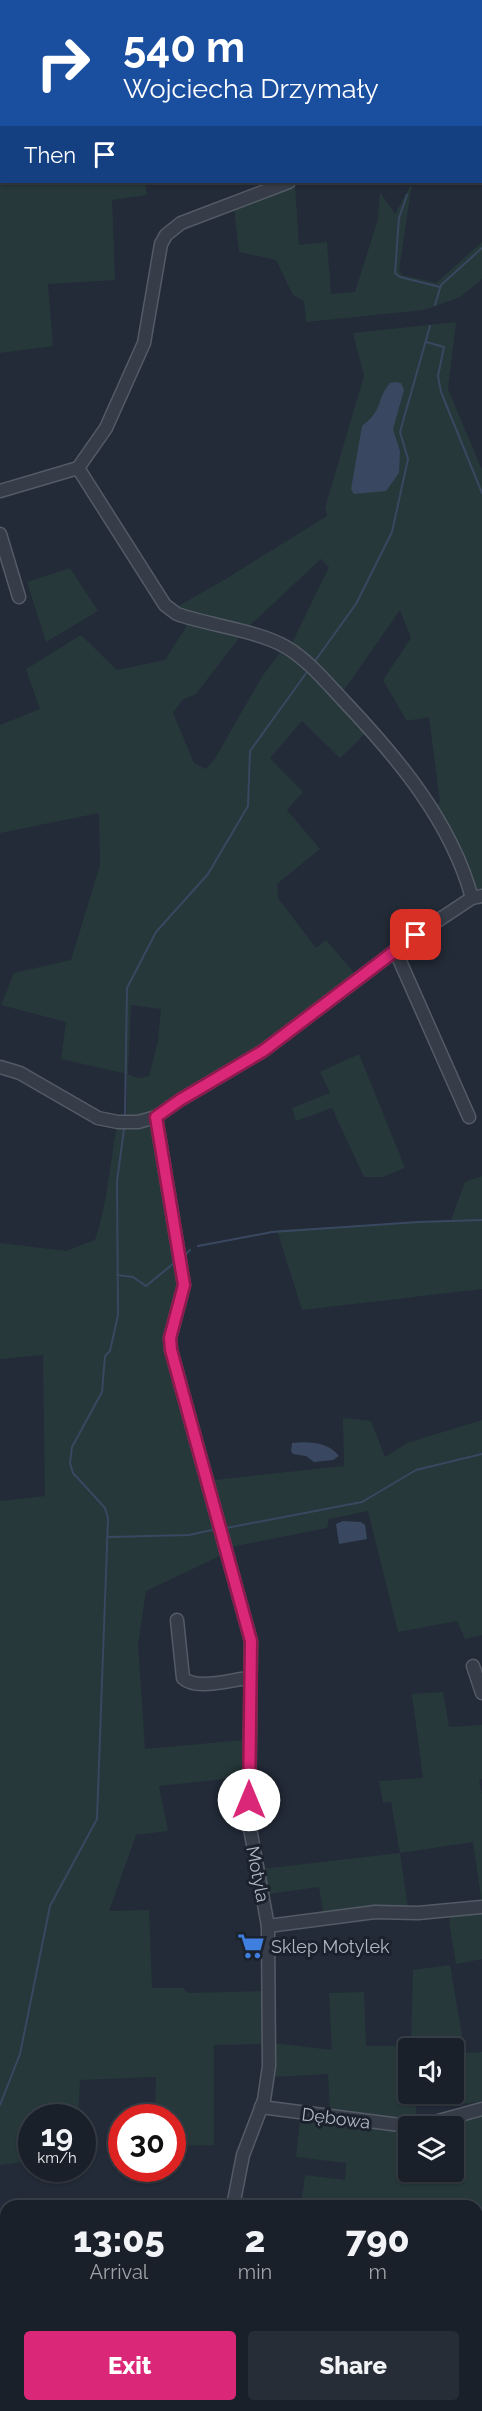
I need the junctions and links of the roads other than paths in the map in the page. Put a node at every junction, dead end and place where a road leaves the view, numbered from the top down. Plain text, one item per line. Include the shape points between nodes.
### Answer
1 (286, 183) edge
2 (78, 468) junction
3 (0, 491) edge
4 (0, 534) edge
5 (19, 597) dead end
6 (477, 897) edge
7 (395, 950) junction
8 (0, 1067) edge
9 (156, 1117) junction
10 (469, 1117) dead end
11 (177, 1620) dead end
12 (473, 1666) dead end
13 (250, 1678) junction
14 (482, 1694) edge
15 (482, 1907) edge
16 (268, 1926) junction
17 (261, 2108) junction
18 (482, 2109) edge
19 (234, 2200) edge

1 - 2 street via 190,219 166,235 161,244 144,343 106,428
2 - 3 street
2 - 6 street via 165,605 177,614 284,646 308,664 383,742 423,797
4 - 5 street
6 - 7 street
7 - 9 street via 263,1051
7 - 10 street
8 - 9 street via 37,1082 98,1118 138,1122
9 - 13 street, Motyla via 184,1285 170,1338 171,1350 251,1641
11 - 13 street via 186,1681
12 - 14 street
13 - 16 street, Motyla via 249,1823
15 - 16 street, Motyla via 418,1913 375,1912
16 - 17 street, Motyla via 269,2066
17 - 18 street, Dębowa via 400,2126
17 - 19 street, Motyla via 243,2155

